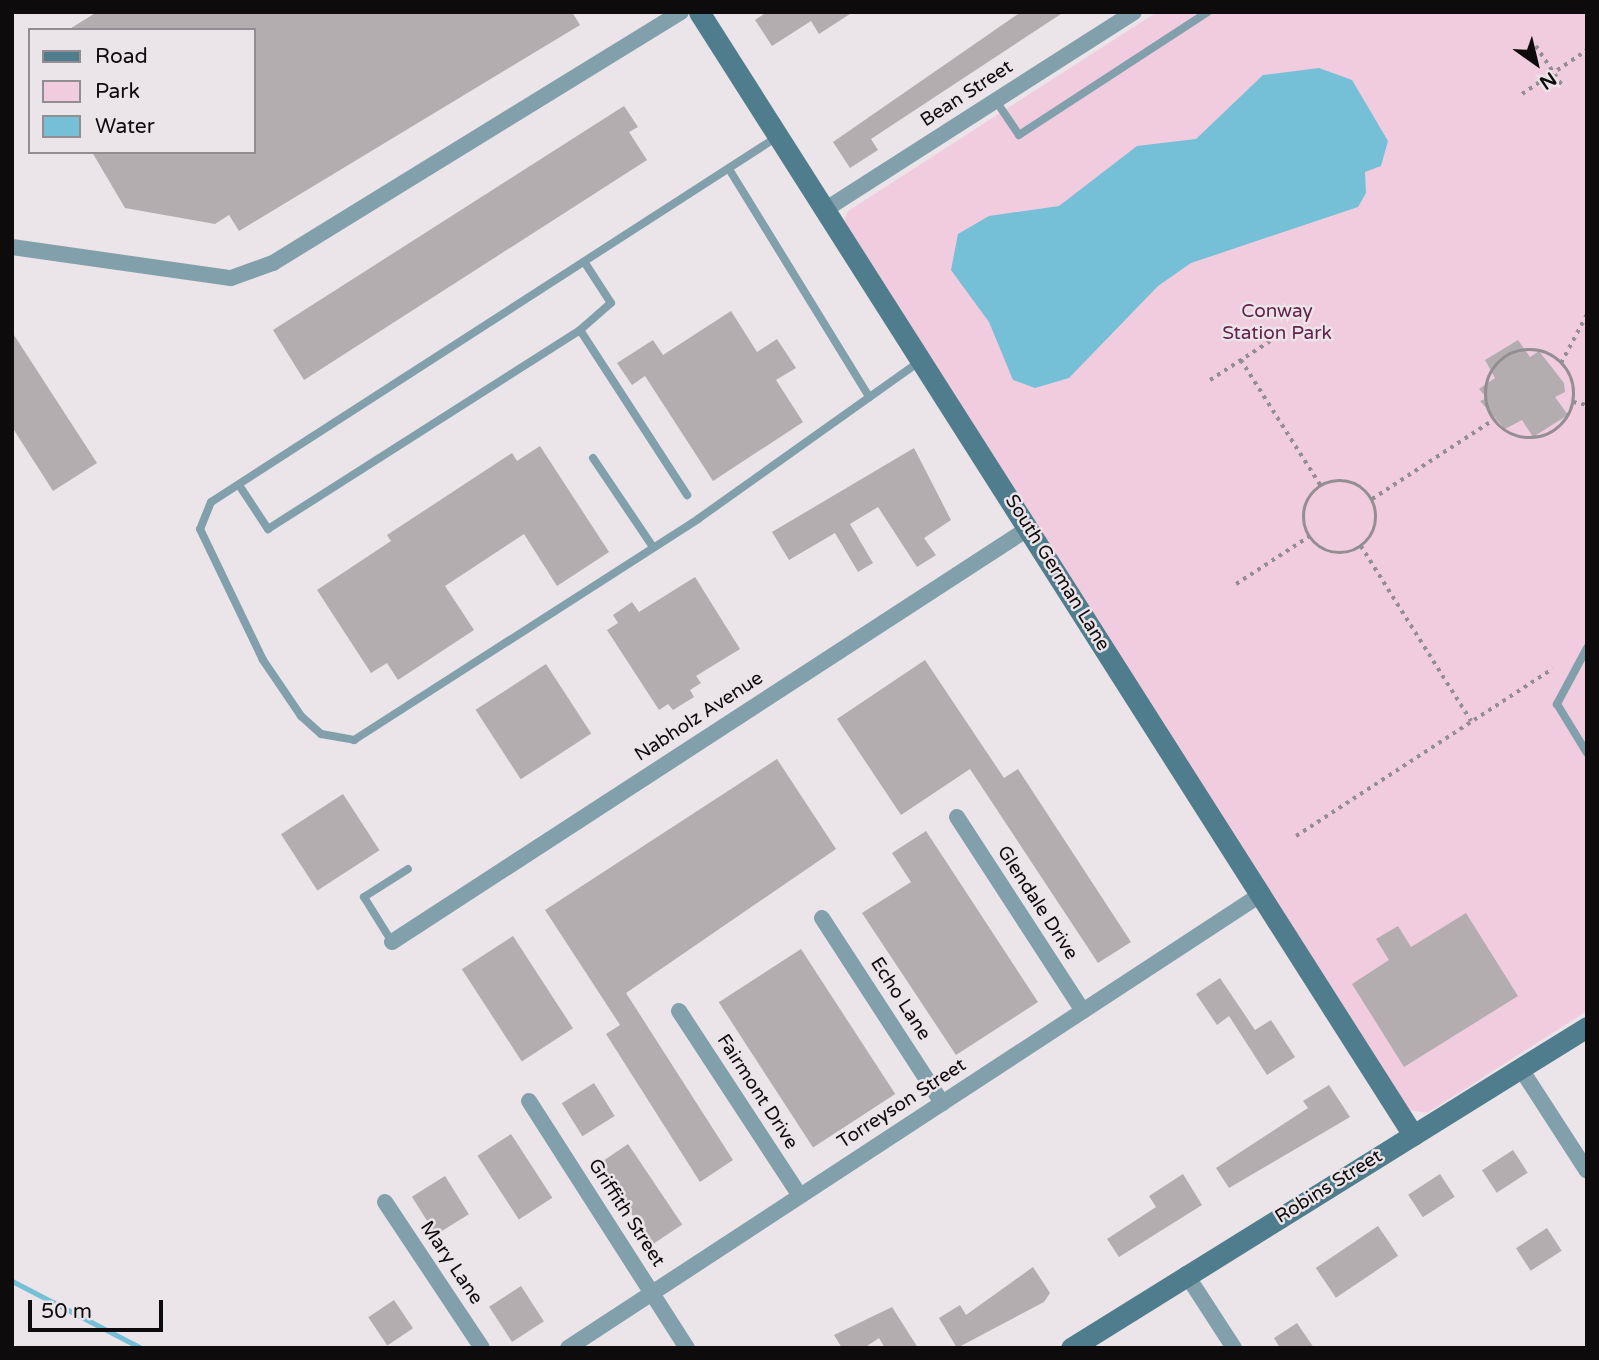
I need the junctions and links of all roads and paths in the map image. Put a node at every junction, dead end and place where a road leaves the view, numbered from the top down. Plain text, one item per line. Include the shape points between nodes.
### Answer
1 (681, 12) edge
2 (699, 12) edge
3 (1134, 12) edge
4 (1208, 12) edge
5 (1536, 46) dead end
6 (1587, 51) edge
7 (1554, 72) junction
8 (1564, 88) dead end
9 (1522, 94) dead end
10 (996, 101) junction
11 (777, 137) junction
12 (729, 169) junction
13 (823, 211) junction
14 (12, 247) edge
15 (585, 263) junction
16 (1587, 314) edge
17 (580, 330) junction
18 (1270, 341) dead end
19 (1241, 360) junction
20 (920, 362) junction
21 (1561, 363) junction
22 (1210, 380) dead end
23 (869, 397) junction
24 (1573, 401) junction
25 (1587, 405) edge
26 (1493, 419) junction
27 (593, 458) dead end
28 (239, 485) junction
29 (1321, 486) junction
30 (687, 495) dead end
31 (1371, 499) junction
32 (1029, 528) junction
33 (1310, 536) junction
34 (1361, 546) junction
35 (653, 548) junction
36 (1236, 584) dead end
37 (1587, 648) edge
38 (1552, 669) dead end
39 (1471, 721) junction
40 (1587, 753) edge
41 (957, 817) dead end
42 (1296, 836) dead end
43 (408, 869) dead end
44 (1260, 895) junction
45 (822, 918) dead end
46 (392, 942) joint
47 (1083, 1011) junction
48 (679, 1012) dead end
49 (1587, 1027) edge
50 (1521, 1069) junction
51 (529, 1101) dead end
52 (942, 1103) junction
53 (1413, 1135) junction
54 (1587, 1171) edge
55 (800, 1196) junction
56 (385, 1202) dead end
57 (1186, 1274) junction
58 (652, 1293) junction
59 (482, 1348) edge
60 (568, 1348) edge
61 (687, 1348) edge
62 (1071, 1348) edge
63 (1234, 1348) edge

1 - 14 street via 273,263 232,278
2 - 11 street, South German Lane
3 - 10 street, Bean Street
4 - 10 lane via 1019,135
5 - 7 path
6 - 7 path
7 - 8 path
7 - 9 path
10 - 13 street, Bean Street
11 - 12 lane
11 - 13 street, South German Lane
12 - 15 lane
12 - 23 lane
13 - 20 street, South German Lane
15 - 17 lane via 611,303
15 - 28 lane
16 - 21 path
17 - 28 lane via 268,529
17 - 30 lane
18 - 19 path
19 - 22 path
19 - 29 path
20 - 23 lane
20 - 32 street, South German Lane
21 - 24 path via 1572,381
21 - 26 path via 1525,350 1499,362 1485,389
23 - 35 lane
24 - 25 path
24 - 26 path via 1565,421 1541,437 1514,436
26 - 31 path
27 - 35 lane
28 - 35 lane via 211,502 200,529 221,583 301,716 321,734 354,740
29 - 31 path via 1350,482
29 - 33 path via 1304,510
31 - 34 path via 1374,530
32 - 44 street, South German Lane
32 - 46 street, Nabholz Avenue
33 - 34 path via 1336,553
33 - 36 path
34 - 39 path
37 - 40 lane via 1557,704
38 - 39 path
39 - 42 path
41 - 47 street, Glendale Drive
43 - 46 lane via 364,897
44 - 47 street, Torreyson Street
44 - 53 street, South German Lane
45 - 52 street, Echo Lane
47 - 52 street, Torreyson Street
48 - 55 street, Fairmont Drive
49 - 50 street, Robins Street
50 - 53 street, Robins Street
50 - 54 street
51 - 58 street, Griffith Street
52 - 55 street, Torreyson Street
53 - 57 street, Robins Street
55 - 58 street, Torreyson Street
56 - 59 street, Mary Lane
57 - 62 street, Robins Street
57 - 63 street
58 - 60 street, Torreyson Street
58 - 61 street, Griffith Street

